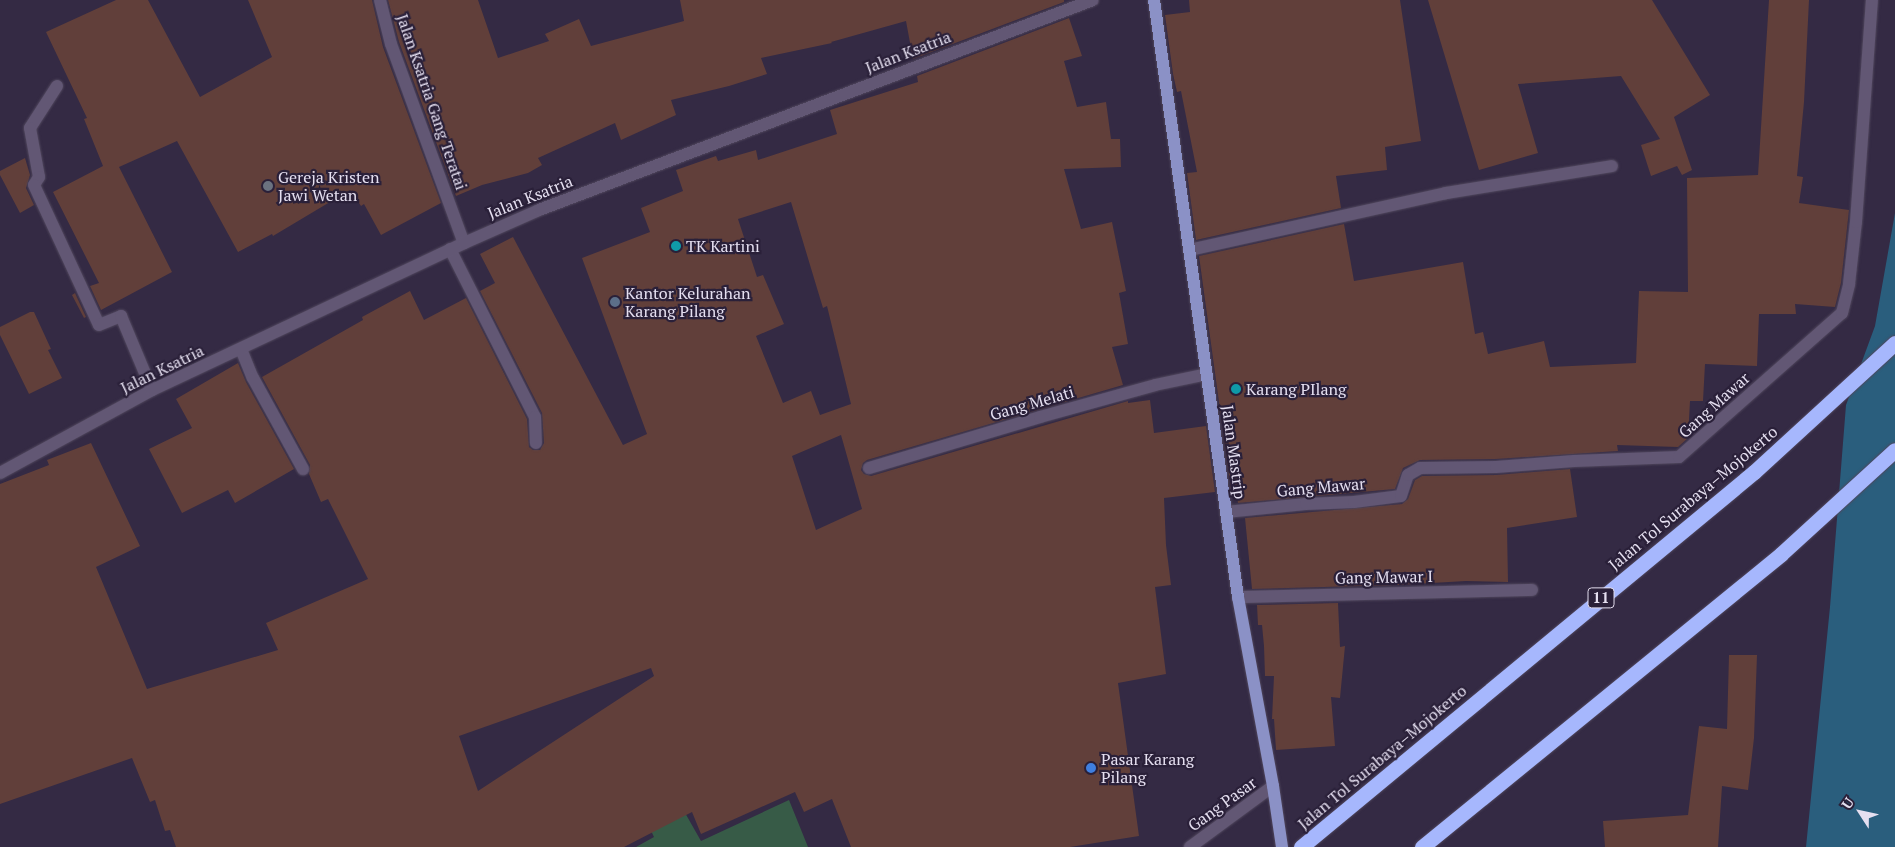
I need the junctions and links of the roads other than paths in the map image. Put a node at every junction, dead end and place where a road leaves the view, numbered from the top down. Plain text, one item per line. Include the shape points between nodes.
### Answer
1 (380, 0) edge
2 (1093, 0) edge
3 (1154, 0) edge
4 (1872, 0) edge
5 (57, 86) dead end
6 (1612, 166) dead end
7 (464, 243) junction
8 (450, 249) junction
9 (1189, 250) junction
10 (1895, 343) edge
11 (241, 349) junction
12 (1207, 374) junction
13 (152, 390) junction
14 (536, 443) dead end
15 (1895, 450) edge
16 (869, 468) dead end
17 (303, 469) dead end
18 (0, 472) edge
19 (1226, 512) junction
20 (1532, 590) dead end
21 (1238, 597) junction
22 (1273, 786) junction
23 (1190, 847) edge
24 (1282, 847) edge
25 (1301, 847) edge
26 (1422, 847) edge

1 - 7 street, Jalan Ksatria Gang Teratai via 392,44
2 - 7 street, Jalan Ksatria via 539,210
3 - 9 main road, Jalan Mastrip
4 - 19 street, Gang Mawar via 1856,222 1849,284 1842,313 1679,457 1420,468 1408,475 1400,496
5 - 13 street via 30,128 39,177 34,185 99,325 121,316
6 - 9 street via 1446,193
7 - 8 street, Jalan Ksatria
8 - 11 street, Jalan Ksatria
8 - 14 street via 535,417
9 - 12 main road, Jalan Mastrip
10 - 25 highway, Jalan Tol Surabaya–Mojokerto / 11 via 1754,472
11 - 13 street, Jalan Ksatria
11 - 17 street via 253,378
12 - 16 street, Gang Melati via 1155,385
12 - 19 main road, Jalan Mastrip
13 - 18 street, Jalan Ksatria
15 - 26 highway via 1781,554
19 - 21 main road, Jalan Mastrip
20 - 21 street, Gang Mawar I
21 - 22 main road, Jalan Mastrip
22 - 23 street, Gang Pasar
22 - 24 main road, Jalan Mastrip

